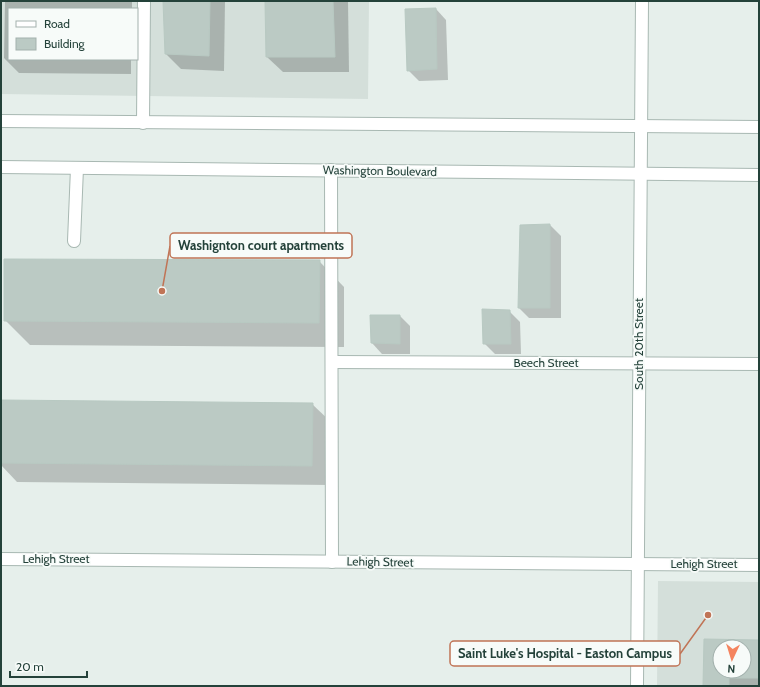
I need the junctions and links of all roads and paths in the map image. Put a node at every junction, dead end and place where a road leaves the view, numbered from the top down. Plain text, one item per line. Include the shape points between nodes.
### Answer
1 (144, 1) edge
2 (642, 1) edge
3 (1, 122) edge
4 (143, 123) junction
5 (641, 126) junction
6 (759, 127) edge
7 (1, 167) edge
8 (77, 168) junction
9 (332, 170) junction
10 (641, 174) junction
11 (759, 175) edge
12 (74, 241) dead end
13 (332, 362) junction
14 (639, 363) junction
15 (759, 364) edge
16 (1, 559) edge
17 (332, 562) junction
18 (638, 564) junction
19 (759, 565) edge
20 (636, 686) edge

1 - 4 street
2 - 5 street, South 20th Street
3 - 4 street
4 - 5 street
5 - 6 street
5 - 10 street, South 20th Street
7 - 8 street, Washington Boulevard
8 - 9 street, Washington Boulevard
8 - 12 street
9 - 10 street, Washington Boulevard
9 - 13 street
10 - 11 street, Washington Boulevard
10 - 14 street, South 20th Street
13 - 14 street, Beech Street
13 - 17 street
14 - 15 street, Beech Street
14 - 18 street, South 20th Street
16 - 17 street, Lehigh Street
17 - 18 street, Lehigh Street
18 - 19 street, Lehigh Street
18 - 20 street, South 20th Street

